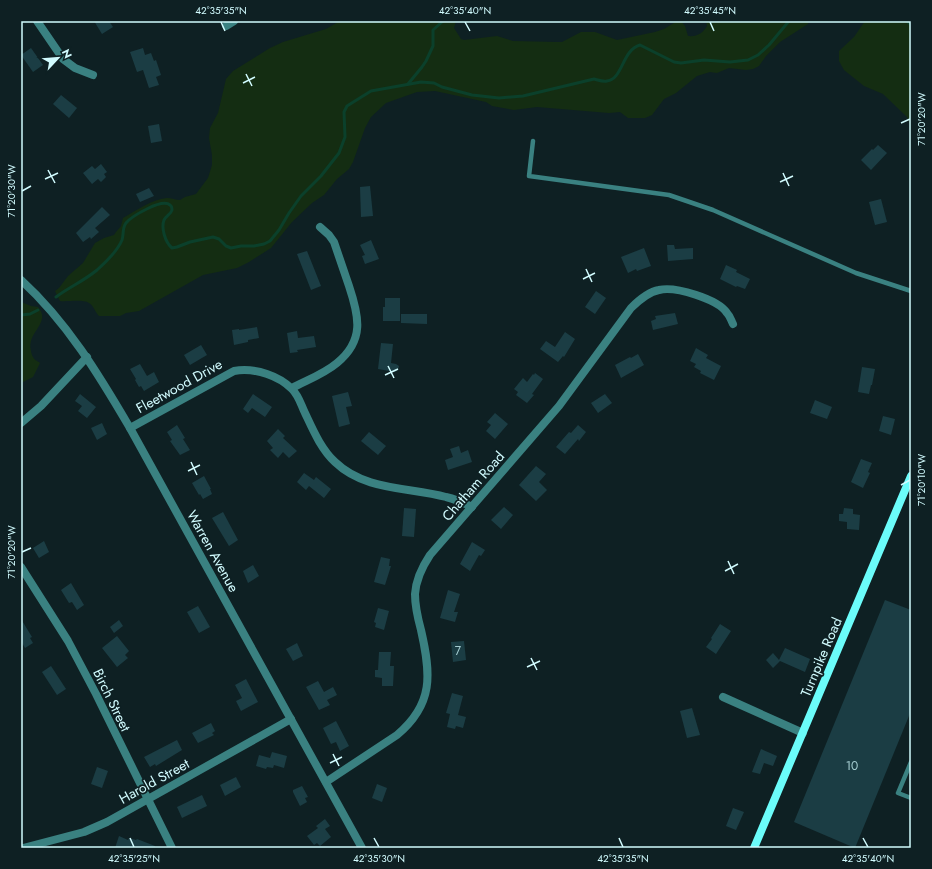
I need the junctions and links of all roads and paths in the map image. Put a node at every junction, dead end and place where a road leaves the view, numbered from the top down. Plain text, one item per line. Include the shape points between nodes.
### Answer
1 (37, 21) edge
2 (234, 21) edge
3 (226, 26) dead end
4 (93, 75) dead end
5 (533, 141) dead end
6 (320, 227) dead end
7 (21, 280) edge
8 (911, 291) edge
9 (733, 324) dead end
10 (87, 357) junction
11 (292, 388) junction
12 (21, 423) edge
13 (130, 428) junction
14 (911, 476) edge
15 (472, 507) junction
16 (21, 567) edge
17 (723, 697) dead end
18 (291, 719) junction
19 (803, 732) junction
20 (911, 762) edge
21 (326, 782) junction
22 (911, 798) edge
23 (147, 800) junction
24 (23, 848) edge
25 (172, 848) edge
26 (362, 848) edge
27 (754, 848) edge

1 - 4 street via 63,59 75,68
2 - 3 street
5 - 8 lane via 529,176 669,195 714,210 856,273
6 - 11 street via 333,240 355,302 358,330 351,348 338,362
7 - 10 street, Warren Avenue via 39,296
9 - 15 street, Chatham Road via 727,312 716,304 677,290 658,290 638,300 559,406
10 - 12 street via 41,406
10 - 13 street, Warren Avenue
11 - 13 street, Fleetwood Drive via 280,379 264,373 234,371
11 - 15 street, Fleetwood Drive via 325,450 347,471 381,486 445,497
13 - 18 street, Warren Avenue
14 - 19 main road, Turnpike Road
15 - 21 street, Chatham Road via 430,555 418,578 416,609 426,650 428,684 417,714 397,736
16 - 23 street, Birch Street via 68,641
17 - 19 street
18 - 21 street, Warren Avenue
18 - 23 street, Harold Street
19 - 27 main road, Turnpike Road
20 - 22 lane via 898,793
21 - 26 street, Warren Avenue
23 - 24 street, Harold Street via 84,832
23 - 25 street, Birch Street

